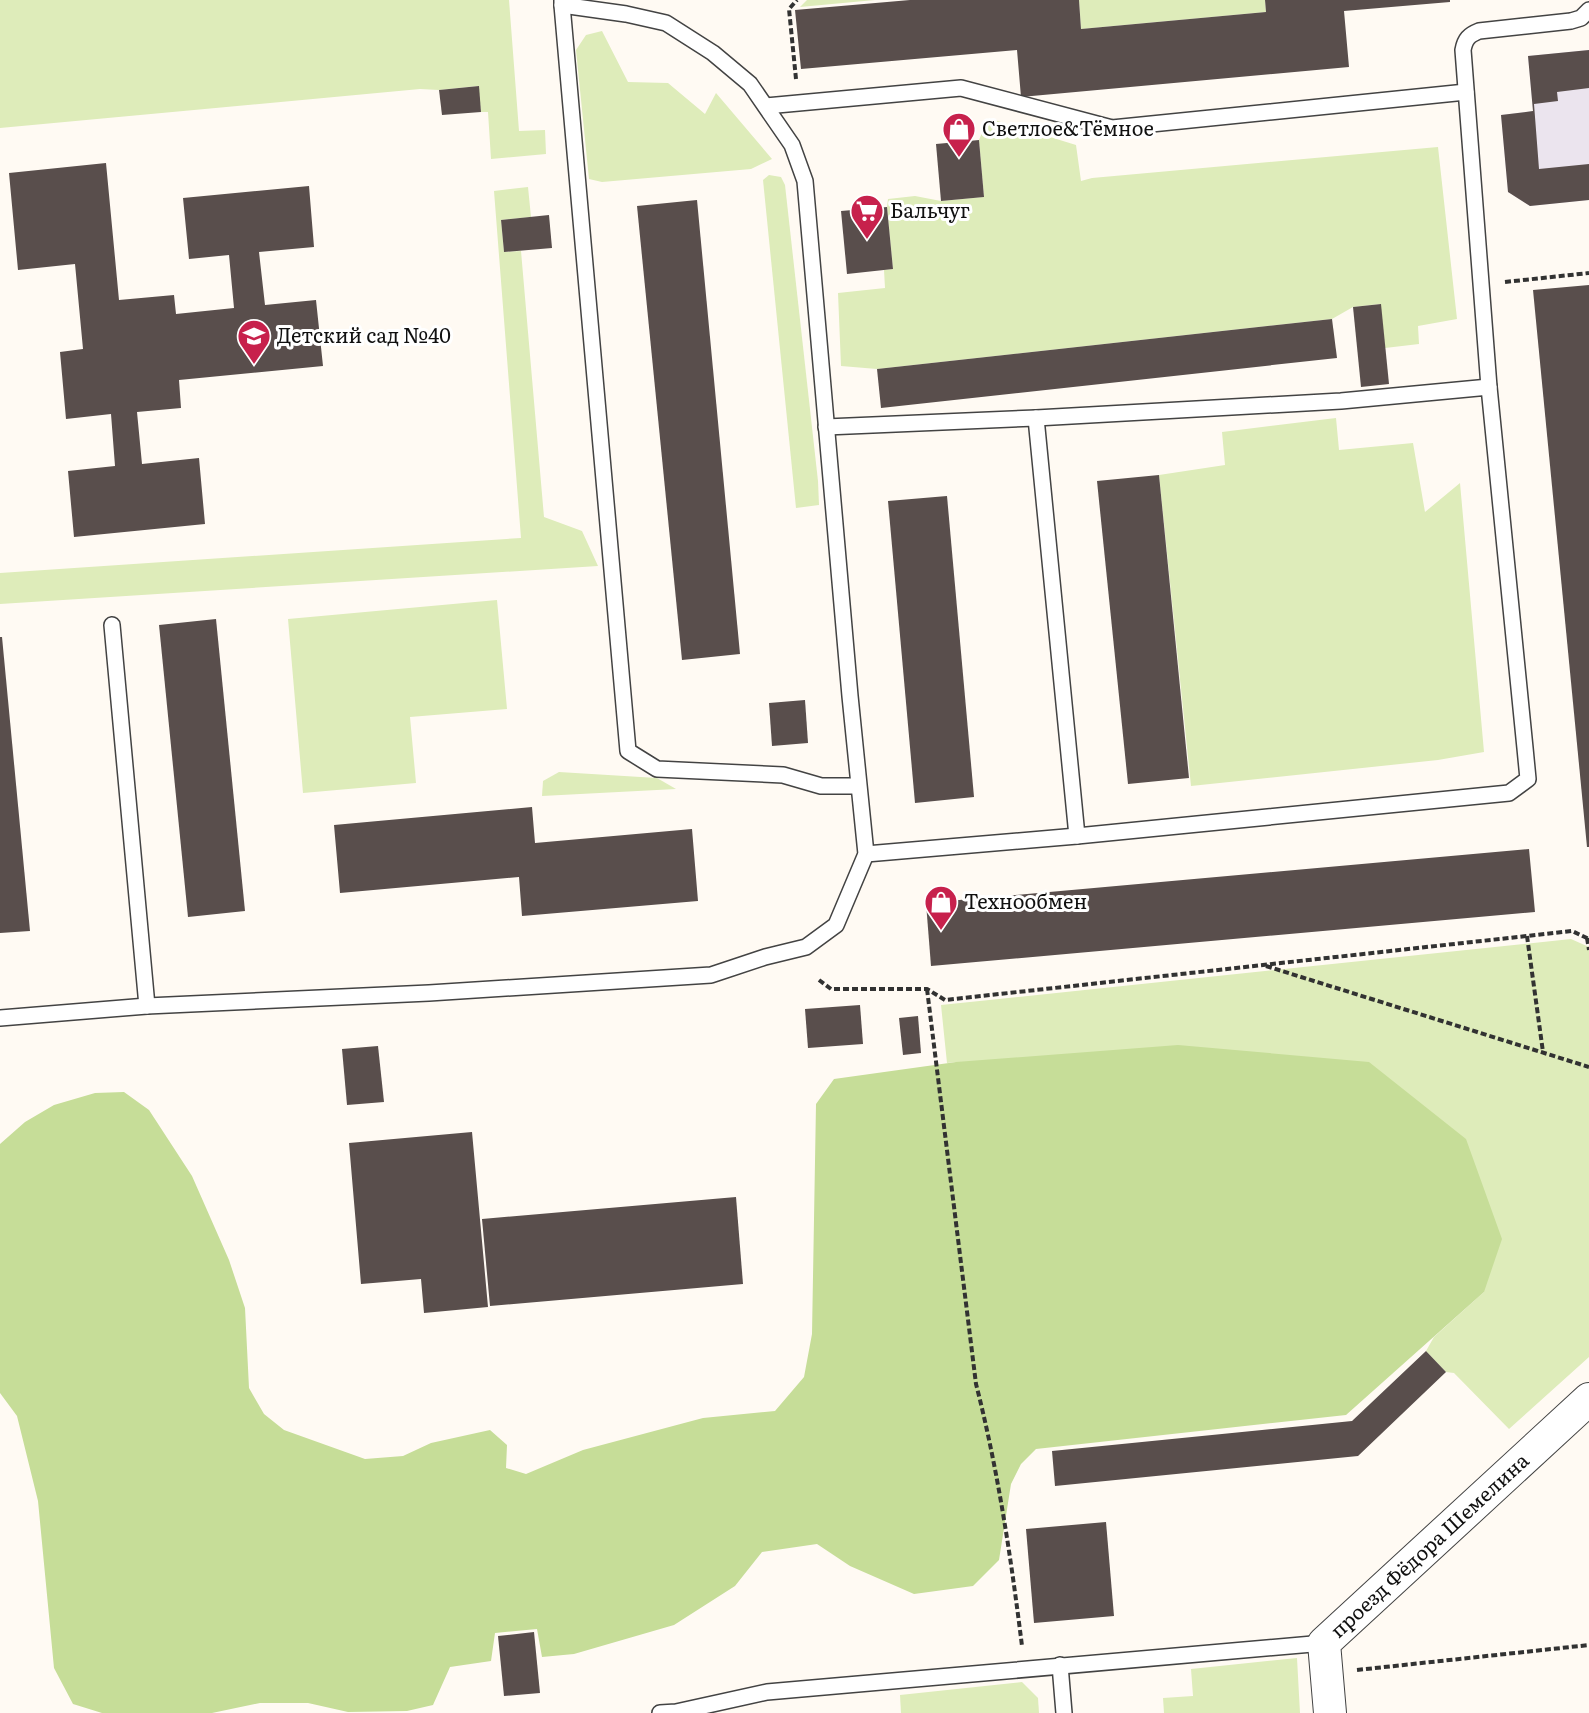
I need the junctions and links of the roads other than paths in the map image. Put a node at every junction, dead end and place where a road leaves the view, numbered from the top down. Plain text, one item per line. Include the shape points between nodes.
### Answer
1 (562, 3) edge
2 (1589, 9) edge
3 (1466, 92) junction
4 (766, 106) junction
5 (1489, 387) junction
6 (1036, 418) junction
7 (826, 427) junction
8 (112, 626) dead end
9 (858, 786) junction
10 (1077, 836) junction
11 (866, 854) junction
12 (147, 1006) junction
13 (0, 1018) edge
14 (1589, 1399) edge
15 (1324, 1643) junction
16 (1060, 1665) junction
17 (660, 1713) edge
18 (1064, 1713) edge
19 (1330, 1713) edge

1 - 4 lane via 666,23 713,53 750,84
1 - 9 lane via 628,751 657,769 783,775 821,786
2 - 3 lane via 1581,18 1571,21 1471,34 1462,50
3 - 4 lane via 1112,128 961,88
3 - 5 lane
4 - 7 lane via 792,145 805,181
5 - 6 lane via 1341,401
5 - 10 lane via 1528,779 1509,793
6 - 7 lane
6 - 10 lane
7 - 9 lane
8 - 12 lane
9 - 11 lane
10 - 11 lane
11 - 12 lane via 836,925 806,947 711,975
12 - 13 lane
14 - 15 street, проезд Фёдора Шемелина
15 - 16 lane
15 - 19 street, проезд Фёдора Шемелина
16 - 17 lane via 767,1692
16 - 18 lane

